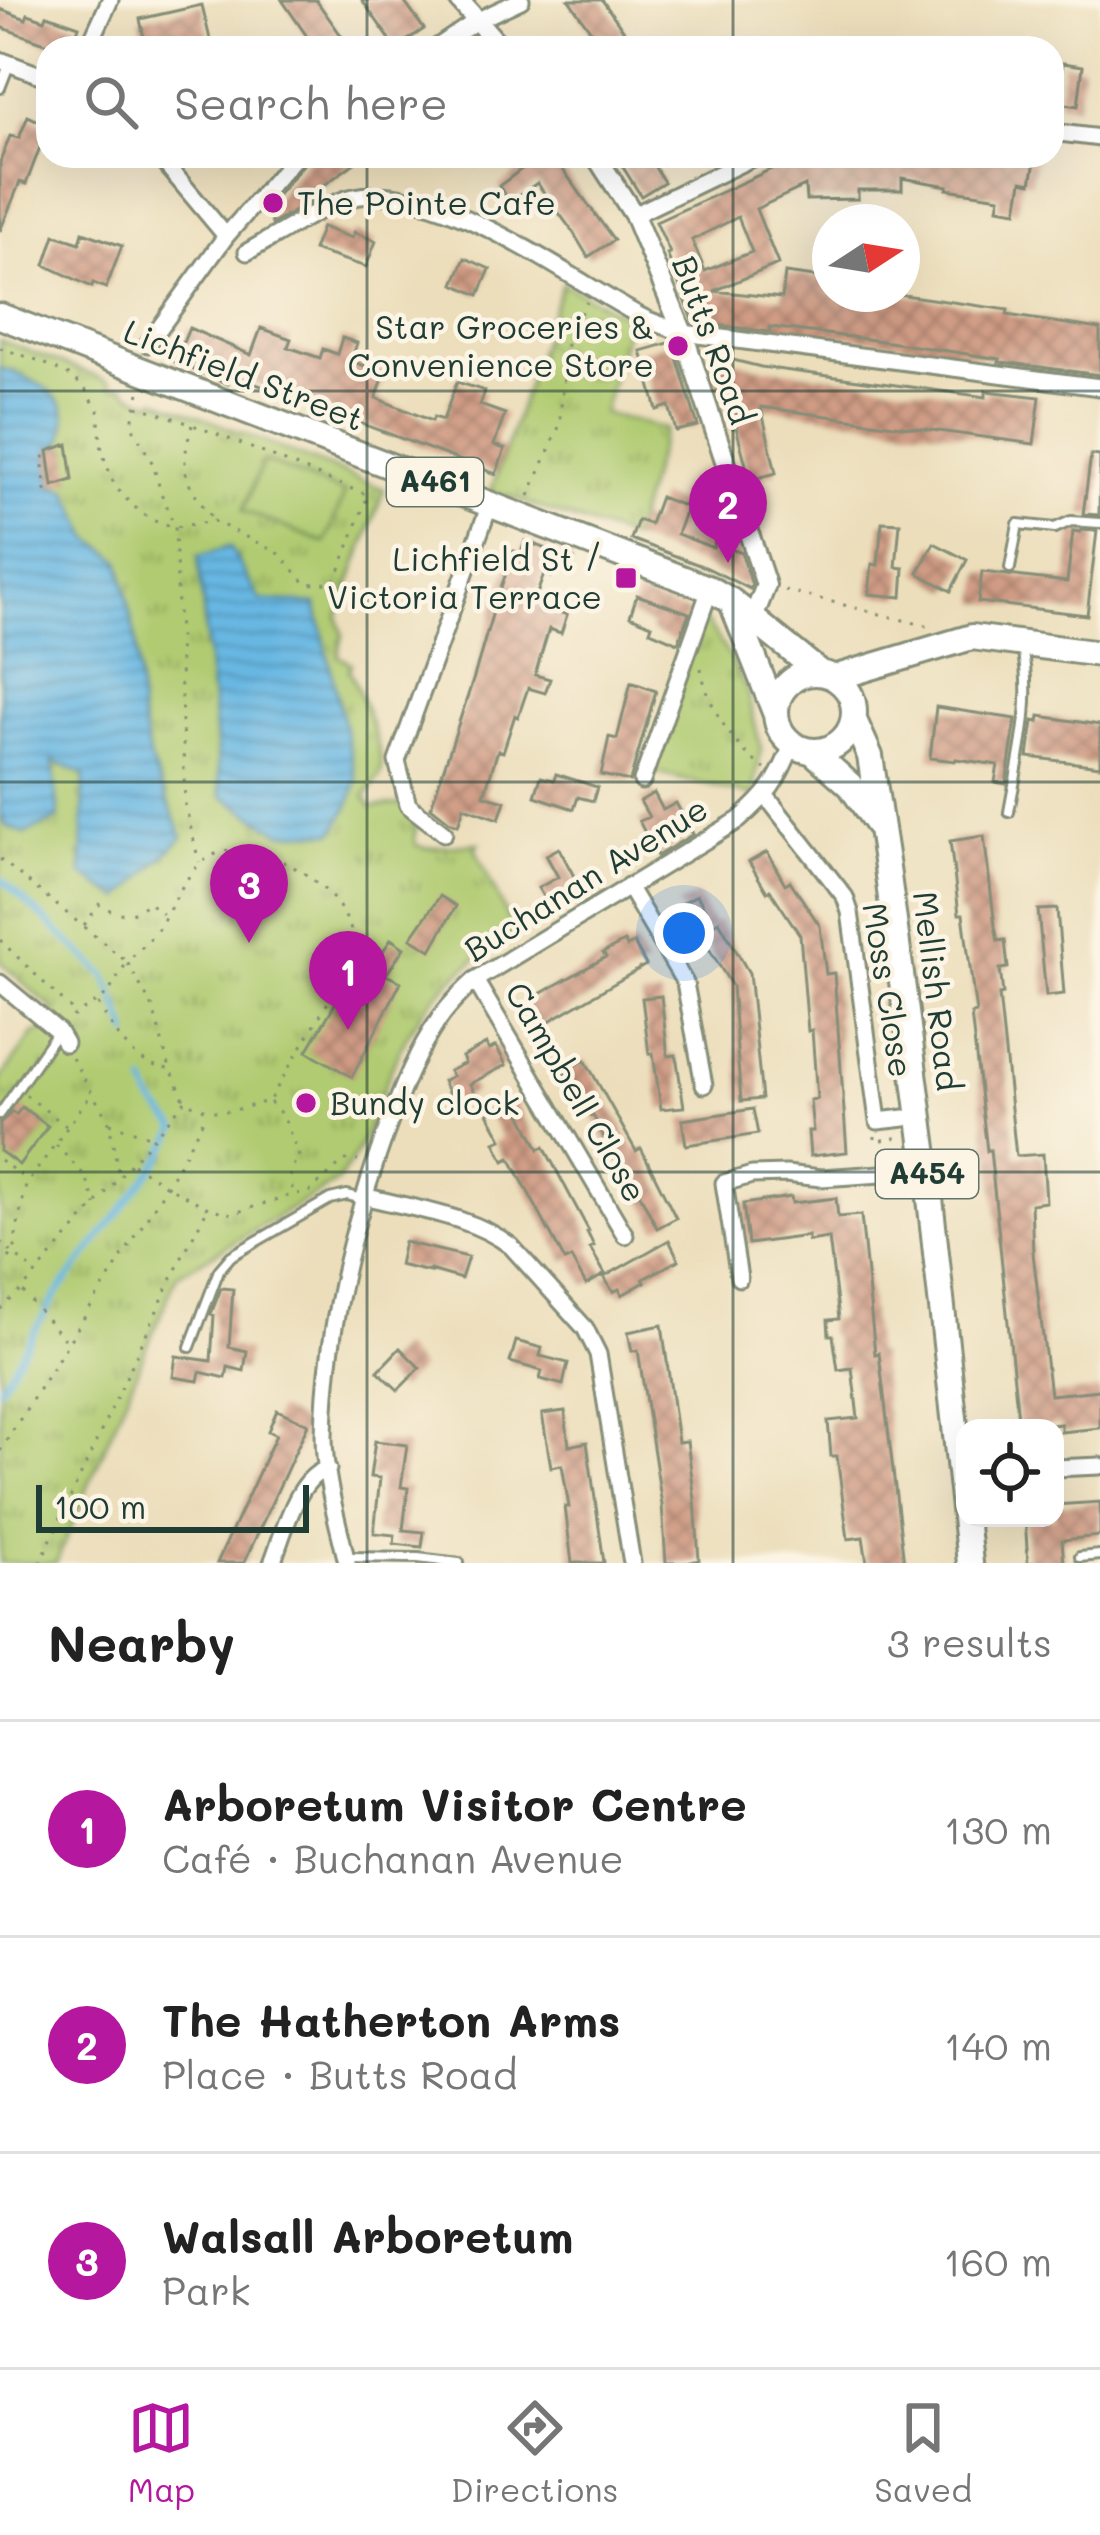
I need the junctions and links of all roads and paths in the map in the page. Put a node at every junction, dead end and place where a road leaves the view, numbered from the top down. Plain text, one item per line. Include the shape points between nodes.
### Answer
1 (110, 0) edge
2 (459, 0) edge
3 (521, 0) edge
4 (476, 21) junction
5 (94, 36) edge
6 (454, 36) edge
7 (490, 36) edge
8 (5, 62) edge
9 (36, 74) edge
10 (0, 88) edge
11 (1064, 134) edge
12 (1100, 138) edge
13 (169, 168) edge
14 (286, 168) edge
15 (604, 168) edge
16 (731, 168) edge
17 (634, 215) junction
18 (226, 236) junction
19 (247, 252) dead end
20 (595, 290) junction
21 (0, 316) edge
22 (683, 333) junction
23 (148, 344) dead end
24 (0, 348) edge
25 (136, 370) junction
26 (1100, 387) edge
27 (136, 406) junction
28 (192, 423) junction
29 (47, 457) dead end
30 (46, 492) dead end
31 (490, 504) junction
32 (520, 515) junction
33 (214, 521) junction
34 (1100, 523) edge
35 (176, 526) junction
36 (1010, 568) dead end
37 (766, 585) junction
38 (721, 595) junction
39 (752, 621) junction
40 (926, 626) dead end
41 (1020, 642) junction
42 (1100, 654) edge
43 (889, 660) junction
44 (701, 664) dead end
45 (827, 675) junction
46 (854, 711) junction
47 (776, 712) junction
48 (803, 748) junction
49 (779, 779) junction
50 (642, 781) dead end
51 (766, 796) junction
52 (1009, 812) dead end
53 (881, 830) junction
54 (444, 833) dead end
55 (0, 859) edge
56 (199, 863) junction
57 (628, 886) junction
58 (166, 916) junction
59 (83, 926) junction
60 (0, 940) edge
61 (127, 962) junction
62 (475, 980) junction
63 (0, 983) edge
64 (97, 1003) junction
65 (61, 1037) junction
66 (171, 1069) junction
67 (704, 1085) dead end
68 (91, 1094) junction
69 (34, 1101) dead end
70 (184, 1101) junction
71 (269, 1101) junction
72 (208, 1112) junction
73 (0, 1114) edge
74 (905, 1118) dead end
75 (109, 1122) junction
76 (68, 1127) junction
77 (152, 1137) junction
78 (55, 1144) junction
79 (0, 1160) edge
80 (353, 1160) dead end
81 (132, 1162) junction
82 (927, 1171) junction
83 (120, 1178) junction
84 (28, 1181) junction
85 (167, 1186) junction
86 (294, 1194) junction
87 (363, 1198) junction
88 (96, 1205) junction
89 (208, 1208) junction
90 (625, 1235) dead end
91 (0, 1242) edge
92 (15, 1252) junction
93 (0, 1266) edge
94 (36, 1274) junction
95 (739, 1278) dead end
96 (22, 1291) junction
97 (0, 1309) edge
98 (67, 1341) junction
99 (190, 1347) dead end
100 (956, 1420) edge
101 (0, 1451) edge
102 (1100, 1466) edge
103 (1064, 1468) edge
104 (329, 1478) junction
105 (967, 1527) edge
106 (1100, 1555) edge
107 (1080, 1557) dead end
108 (346, 1560) edge
109 (40, 1563) edge
110 (272, 1563) edge
111 (459, 1563) edge
112 (632, 1563) edge
113 (970, 1563) edge

1 - 5 street
2 - 4 street
3 - 4 street
4 - 6 street
4 - 7 street
8 - 9 street
8 - 10 lane
11 - 12 street
13 - 18 street
14 - 18 street
15 - 17 street, Butts Road
16 - 17 street
17 - 22 street, Butts Road
18 - 23 street
19 - 20 street via 348,197 382,193 471,220
20 - 22 street
20 - 32 path via 568,334 559,427
21 - 25 main road, Lichfield Street / A461
22 - 26 street
22 - 37 street, Butts Road
24 - 35 path via 85,389 98,410 115,487 151,520
25 - 27 path via 129,389 141,394
25 - 31 main road, Lichfield Street / A461
27 - 28 path
27 - 35 path via 134,430
28 - 33 path via 185,478
28 - 33 path via 368,495 332,583 306,584 280,554
29 - 30 path
31 - 32 main road, Lichfield Street / A461
31 - 54 street via 397,761 408,805
32 - 38 main road, Lichfield Street / A461
33 - 35 path
34 - 36 lane via 1018,524
35 - 56 path via 185,804
37 - 39 street
37 - 40 path
38 - 39 main road, Lichfield Street / A461
38 - 47 main road
38 - 50 street
39 - 45 main road, Lichfield Street / A461
41 - 42 main road
41 - 43 main road via 972,637
41 - 52 lane via 1024,723
43 - 45 main road
43 - 46 main road
44 - 49 path via 727,728
45 - 46 main road via 846,688
45 - 47 main road via 790,681
46 - 48 main road via 837,746
46 - 53 main road, Mellish Road / A454
47 - 48 main road via 779,728
48 - 49 street, Buchanan Avenue
48 - 53 main road, Mellish Road / A454 via 850,785
49 - 51 street, Buchanan Avenue
51 - 57 street, Buchanan Avenue
51 - 74 street, Moss Close via 845,897 878,1121
53 - 82 main road, Mellish Road / A454
55 - 59 path
56 - 58 path
56 - 71 path via 237,849 297,868 322,887 356,943
57 - 62 street, Buchanan Avenue
57 - 67 street via 685,982
58 - 59 path via 148,902 126,914 100,904
58 - 61 path
59 - 61 path
60 - 64 path via 75,1015
61 - 64 path
61 - 66 path via 153,1008
62 - 87 street, Buchanan Avenue via 414,1062
62 - 90 street, Campbell Close
63 - 65 street
64 - 66 path via 145,1064
65 - 68 path
65 - 73 lane
66 - 70 path
68 - 75 path
68 - 76 path
69 - 76 path
70 - 72 path
70 - 77 path
71 - 72 path
71 - 86 path via 300,1159 291,1167
72 - 85 path
75 - 77 path
75 - 83 path
76 - 78 path
77 - 81 path
78 - 84 path
78 - 88 path via 86,1177
79 - 84 path
80 - 86 path via 308,1193
81 - 83 path
81 - 85 path
82 - 95 street via 752,1175 724,1183
82 - 100 main road, Mellish Road / A454
83 - 88 path
84 - 92 path
85 - 89 path
85 - 98 path
86 - 89 path via 232,1214
87 - 99 lane via 330,1198 231,1256
87 - 104 street, Buchanan Avenue via 331,1365
87 - 112 street via 497,1236 585,1328 598,1354
88 - 94 path
89 - 109 path
91 - 92 path
92 - 93 path
92 - 94 path
94 - 96 path
96 - 97 path
96 - 98 path
98 - 101 path
102 - 103 street
104 - 108 street, Buchanan Avenue
104 - 110 street via 312,1475
105 - 113 main road, Mellish Road / A454
106 - 107 lane
108 - 111 lane

